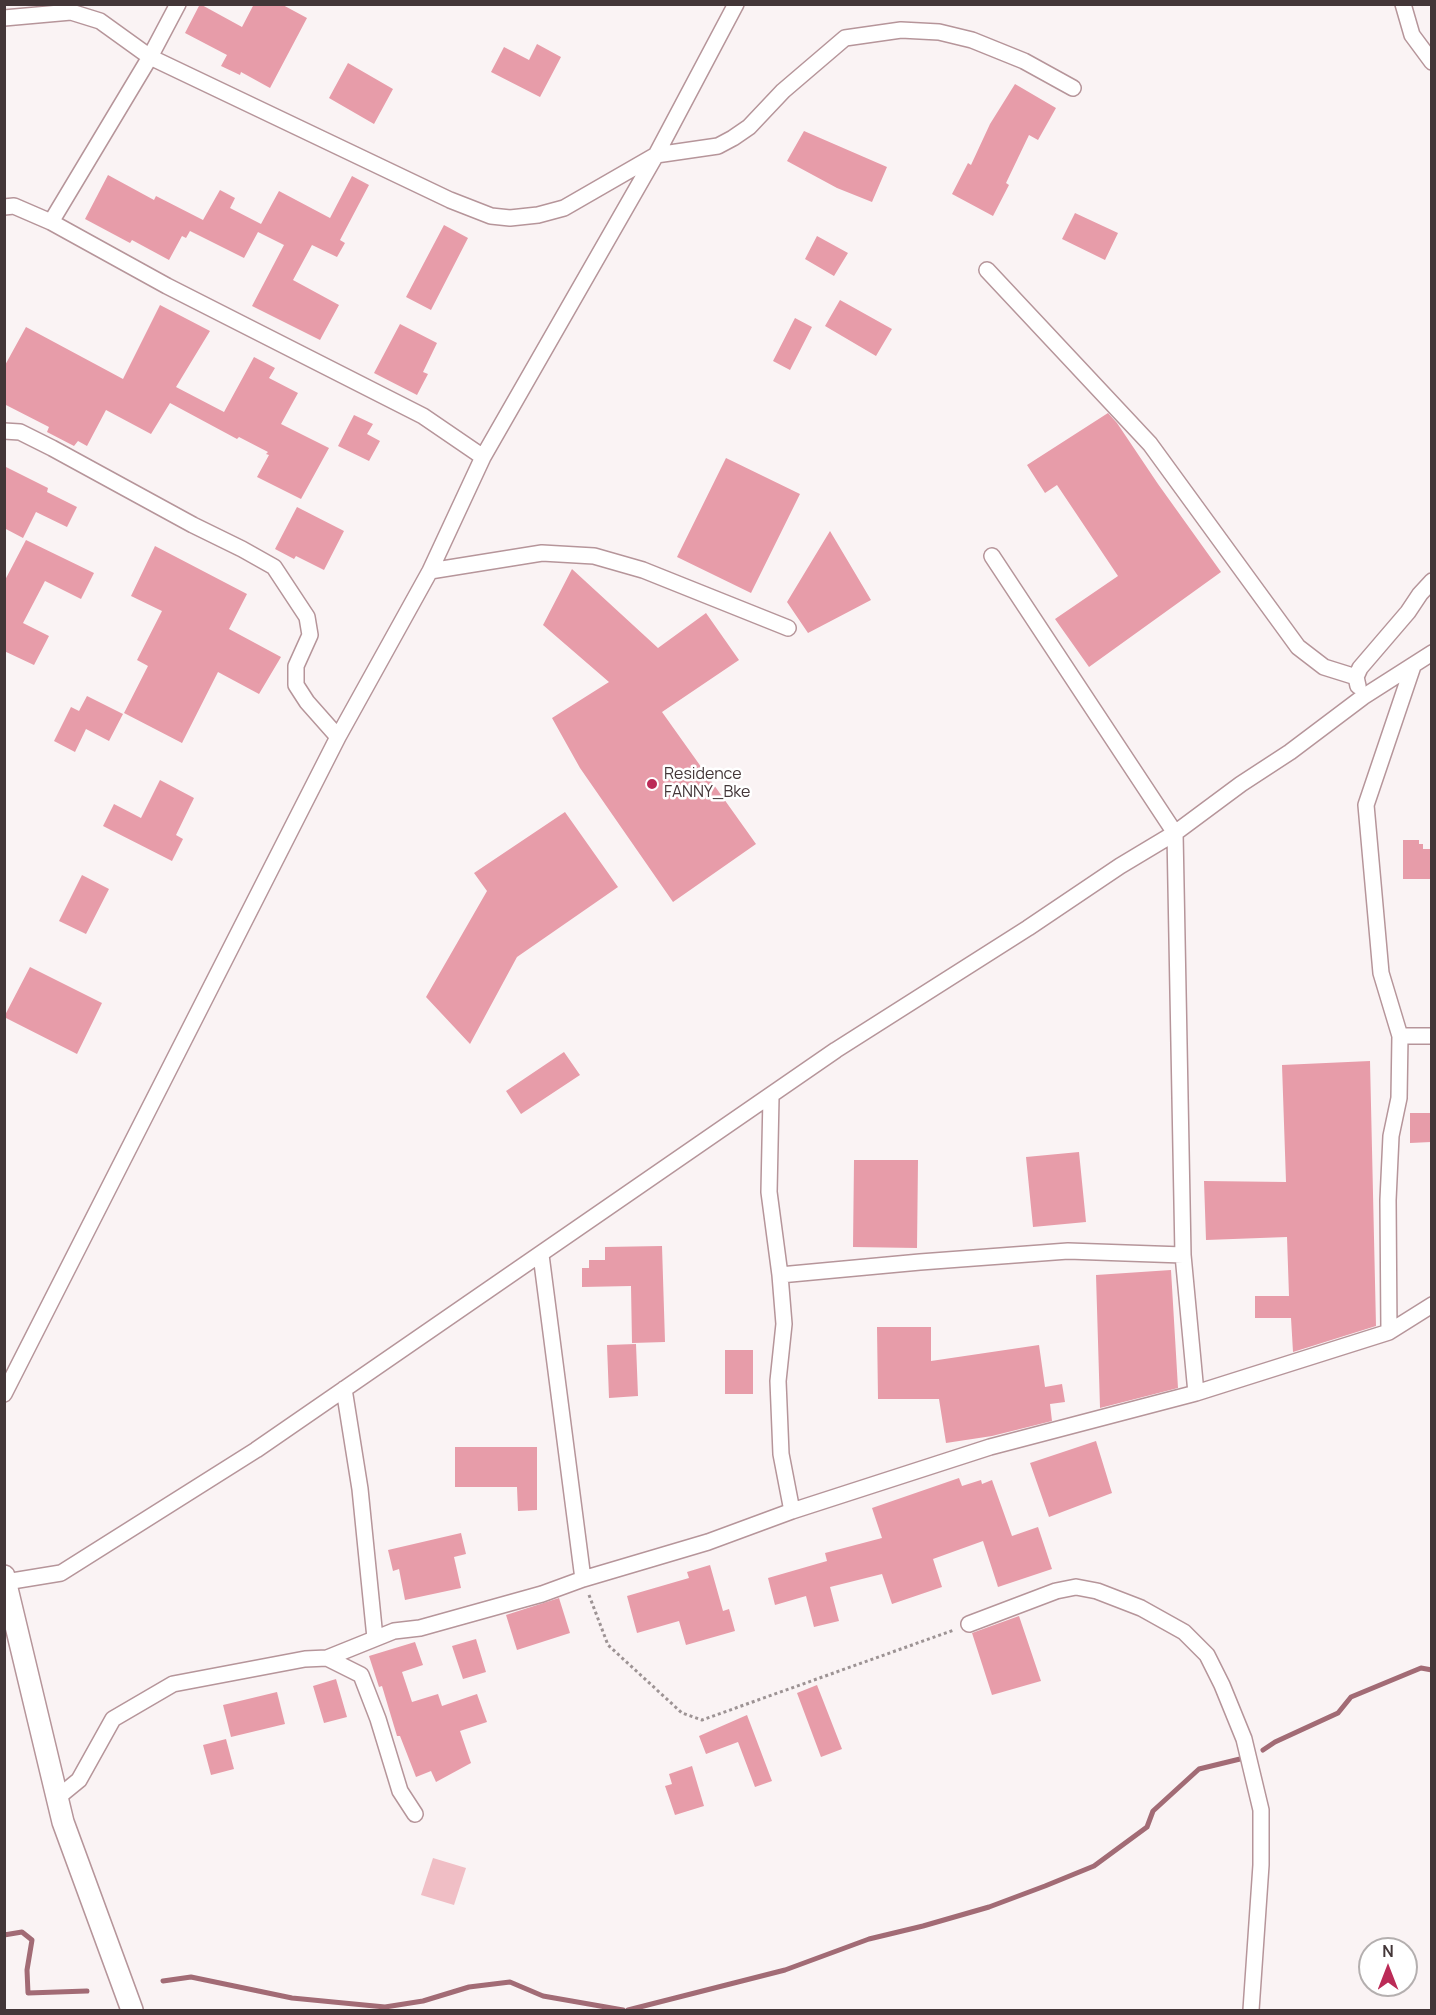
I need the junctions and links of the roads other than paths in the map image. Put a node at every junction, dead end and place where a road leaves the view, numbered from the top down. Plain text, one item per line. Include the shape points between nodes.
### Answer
1 (178, 4) edge
2 (736, 4) edge
3 (1402, 4) edge
4 (4, 18) edge
5 (150, 57) junction
6 (1431, 62) edge
7 (1073, 88) dead end
8 (656, 155) junction
9 (4, 207) edge
10 (51, 222) junction
11 (987, 270) dead end
12 (4, 431) edge
13 (483, 457) junction
14 (992, 556) dead end
15 (430, 571) junction
16 (1431, 581) edge
17 (788, 628) dead end
18 (1431, 653) edge
19 (1413, 666) junction
20 (1356, 677) junction
21 (1363, 697) junction
22 (338, 736) junction
23 (1175, 833) junction
24 (1400, 1036) junction
25 (1431, 1036) edge
26 (771, 1096) junction
27 (541, 1255) junction
28 (1183, 1255) junction
29 (780, 1275) junction
30 (1431, 1305) edge
31 (1389, 1332) junction
32 (344, 1389) junction
33 (1197, 1393) junction
34 (4, 1394) edge
35 (792, 1511) junction
36 (5, 1579) edge
37 (584, 1579) junction
38 (969, 1624) road end
39 (375, 1638) junction
40 (327, 1658) junction
41 (57, 1798) junction
42 (415, 1814) dead end
43 (132, 2010) edge
44 (1251, 2010) edge

1 - 5 street
2 - 8 street
3 - 6 street via 1412,35
4 - 5 street via 71,12 100,21
5 - 8 street via 491,216 538,215 564,208
5 - 10 street
7 - 8 street via 1024,61 972,40 939,32 901,30 845,38 733,138 718,146
8 - 13 street
9 - 10 street via 14,206
10 - 13 street via 167,286 423,416
11 - 20 street via 1150,444 1298,647 1324,667
12 - 22 street via 20,432 52,448 274,567 307,617 310,635 296,666 296,685
13 - 15 street
14 - 23 street
15 - 17 street via 542,553 594,556 643,570
15 - 22 street
16 - 20 street
18 - 19 street
19 - 21 street
19 - 24 street via 1366,805 1381,974
20 - 21 street
21 - 23 street
22 - 34 street
23 - 26 street via 836,1050
23 - 28 street
24 - 25 street
24 - 31 street via 1399,1098 1391,1136 1388,1200
26 - 27 street
26 - 29 street via 768,1192
27 - 32 street
27 - 37 street
28 - 29 street via 1068,1251
28 - 33 street
29 - 35 street via 784,1324 778,1381 781,1454
30 - 31 street
31 - 33 street
32 - 36 street via 256,1450 61,1573
32 - 39 street via 360,1488
33 - 35 street via 990,1447
35 - 37 street via 708,1542
36 - 41 main road
37 - 39 street via 462,1618
38 - 44 street via 1076,1587 1141,1608 1184,1632 1207,1655 1244,1739 1261,1810 1262,1865
39 - 40 street
40 - 41 street via 173,1684 113,1719 79,1780
40 - 42 street via 361,1675 400,1791
41 - 43 main road

